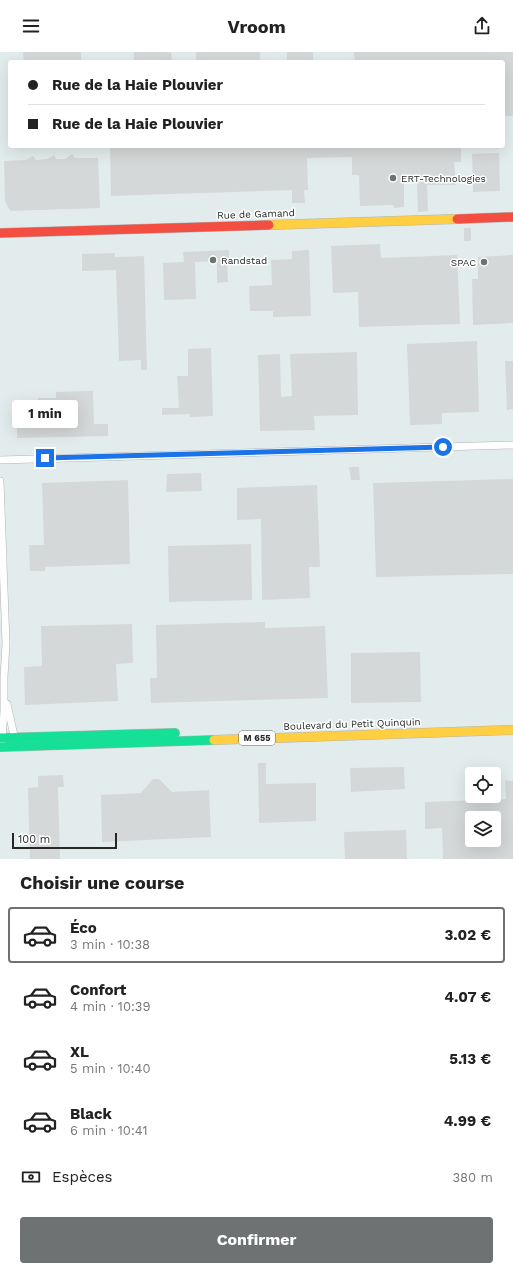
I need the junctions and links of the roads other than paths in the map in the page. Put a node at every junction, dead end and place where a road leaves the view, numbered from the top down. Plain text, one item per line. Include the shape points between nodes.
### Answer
1 (513, 217) edge
2 (0, 234) edge
3 (513, 445) edge
4 (0, 460) edge
5 (0, 481) edge
6 (4, 692) junction
7 (513, 723) edge
8 (513, 730) edge
9 (1, 742) edge
10 (15, 742) junction

1 - 2 main road, Rue de Gamand
3 - 4 street
5 - 6 street via 6,639
6 - 9 street
6 - 10 street
7 - 10 main road, Boulevard du Petit Quinquin / M 655
8 - 10 main road, Boulevard du Petit Quinquin / M 655
9 - 10 main road, Boulevard du Petit Quinquin / M 655

